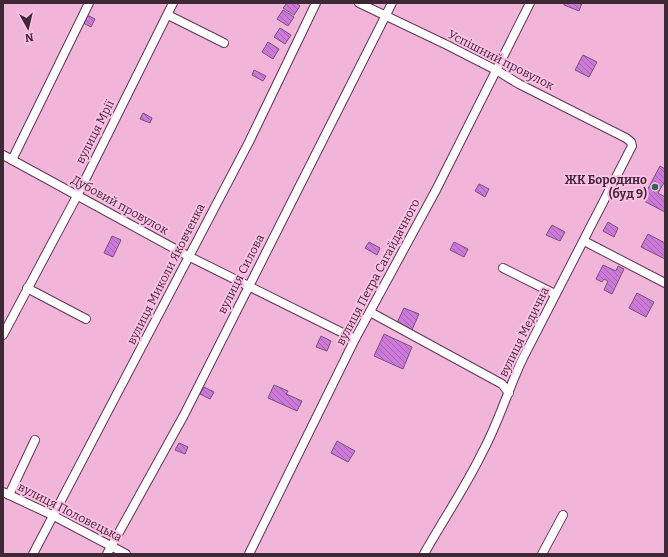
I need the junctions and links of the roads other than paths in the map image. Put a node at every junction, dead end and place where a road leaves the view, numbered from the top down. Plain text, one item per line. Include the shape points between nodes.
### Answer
1 (89, 3) edge
2 (173, 3) edge
3 (316, 3) edge
4 (359, 3) edge
5 (392, 3) edge
6 (530, 3) edge
7 (168, 15) junction
8 (386, 16) junction
9 (224, 43) dead end
10 (496, 70) junction
11 (631, 142) joint
12 (3, 155) edge
13 (12, 160) junction
14 (77, 196) junction
15 (584, 241) junction
16 (188, 256) junction
17 (503, 268) dead end
18 (665, 283) edge
19 (248, 285) junction
20 (27, 288) junction
21 (555, 294) junction
22 (370, 312) junction
23 (86, 319) dead end
24 (3, 335) edge
25 (355, 339) junction
26 (509, 393) junction
27 (35, 440) dead end
28 (6, 493) edge
29 (52, 515) junction
30 (563, 515) dead end
31 (109, 550) edge
32 (33, 554) edge
33 (126, 554) edge
34 (249, 554) edge
35 (424, 554) edge
36 (542, 554) edge

1 - 13 street
2 - 7 street, вулиця Мрії
3 - 16 street, вулиця Миколи Яковченка via 249,142
4 - 8 street, Успішний провулок
5 - 8 street, вулиця Силова
6 - 10 street, вулиця Петра Сагайдачного
7 - 9 street
7 - 14 street, вулиця Мрії
8 - 10 street, Успішний провулок
8 - 19 street, вулиця Силова
10 - 11 street, Успішний провулок
10 - 22 street, вулиця Петра Сагайдачного via 436,190
11 - 15 street, вулиця Медична via 631,151
12 - 13 street, Дубовий провулок
13 - 14 street, Дубовий провулок
14 - 16 street, Дубовий провулок
14 - 20 street, вулиця Мрії
15 - 18 street
15 - 21 street, вулиця Медична
16 - 19 street, Дубовий провулок
16 - 29 street, вулиця Миколи Яковченка via 124,383
17 - 21 street
19 - 25 street, Дубовий провулок
19 - 31 street, вулиця Силова via 184,415
20 - 23 street
20 - 24 street, вулиця Мрії
21 - 26 street, вулиця Медична via 520,364
22 - 25 street, вулиця Петра Сагайдачного
22 - 26 street via 502,384
25 - 34 street, вулиця Петра Сагайдачного
26 - 35 street, вулиця Медична via 482,454
27 - 28 street
28 - 29 street, вулиця Половецька
29 - 31 street, вулиця Половецька
29 - 32 street, вулиця Миколи Яковченка
30 - 36 street
31 - 33 street, вулиця Половецька

